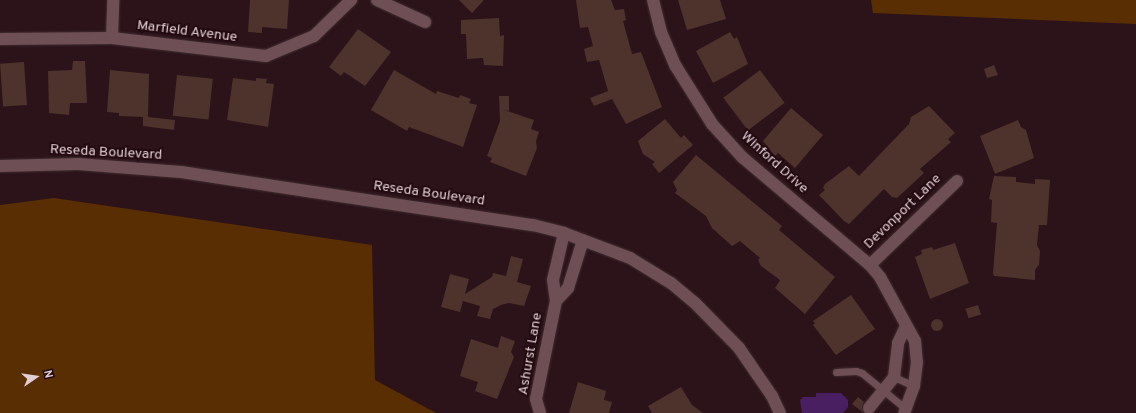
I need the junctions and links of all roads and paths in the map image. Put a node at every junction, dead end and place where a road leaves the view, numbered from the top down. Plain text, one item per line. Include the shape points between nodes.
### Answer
1 (113, 0) edge
2 (351, 0) edge
3 (377, 0) edge
4 (653, 0) edge
5 (425, 22) dead end
6 (112, 38) junction
7 (0, 39) edge
8 (0, 166) edge
9 (957, 181) dead end
10 (564, 233) junction
11 (583, 240) junction
12 (870, 264) junction
13 (556, 301) junction
14 (906, 326) junction
15 (836, 372) dead end
16 (894, 377) junction
17 (914, 386) junction
18 (884, 391) junction
19 (869, 408) dead end
20 (905, 411) edge
21 (540, 413) edge
22 (780, 413) edge

1 - 6 street
2 - 6 street, Marfield Avenue via 314,36 266,56
3 - 5 street
4 - 12 street, Winford Drive via 661,32 675,65 712,124 742,157
6 - 7 street, Marfield Avenue
8 - 10 street, Reseda Boulevard via 78,164 174,172 533,225
9 - 12 street, Devonport Lane
10 - 11 street, Reseda Boulevard
10 - 13 street, Ashurst Lane via 553,280
11 - 13 street, Ashurst Lane via 568,288
11 - 22 street, Reseda Boulevard via 630,258 671,283 695,303 739,348 772,396
12 - 14 street, Winford Drive
13 - 21 street, Ashurst Lane via 536,399
14 - 16 street via 898,343
14 - 17 street, Winford Drive via 915,341 917,362
15 - 18 lane via 862,373
16 - 17 lane
16 - 18 street
17 - 20 street, Winford Drive
18 - 19 street
18 - 20 lane

